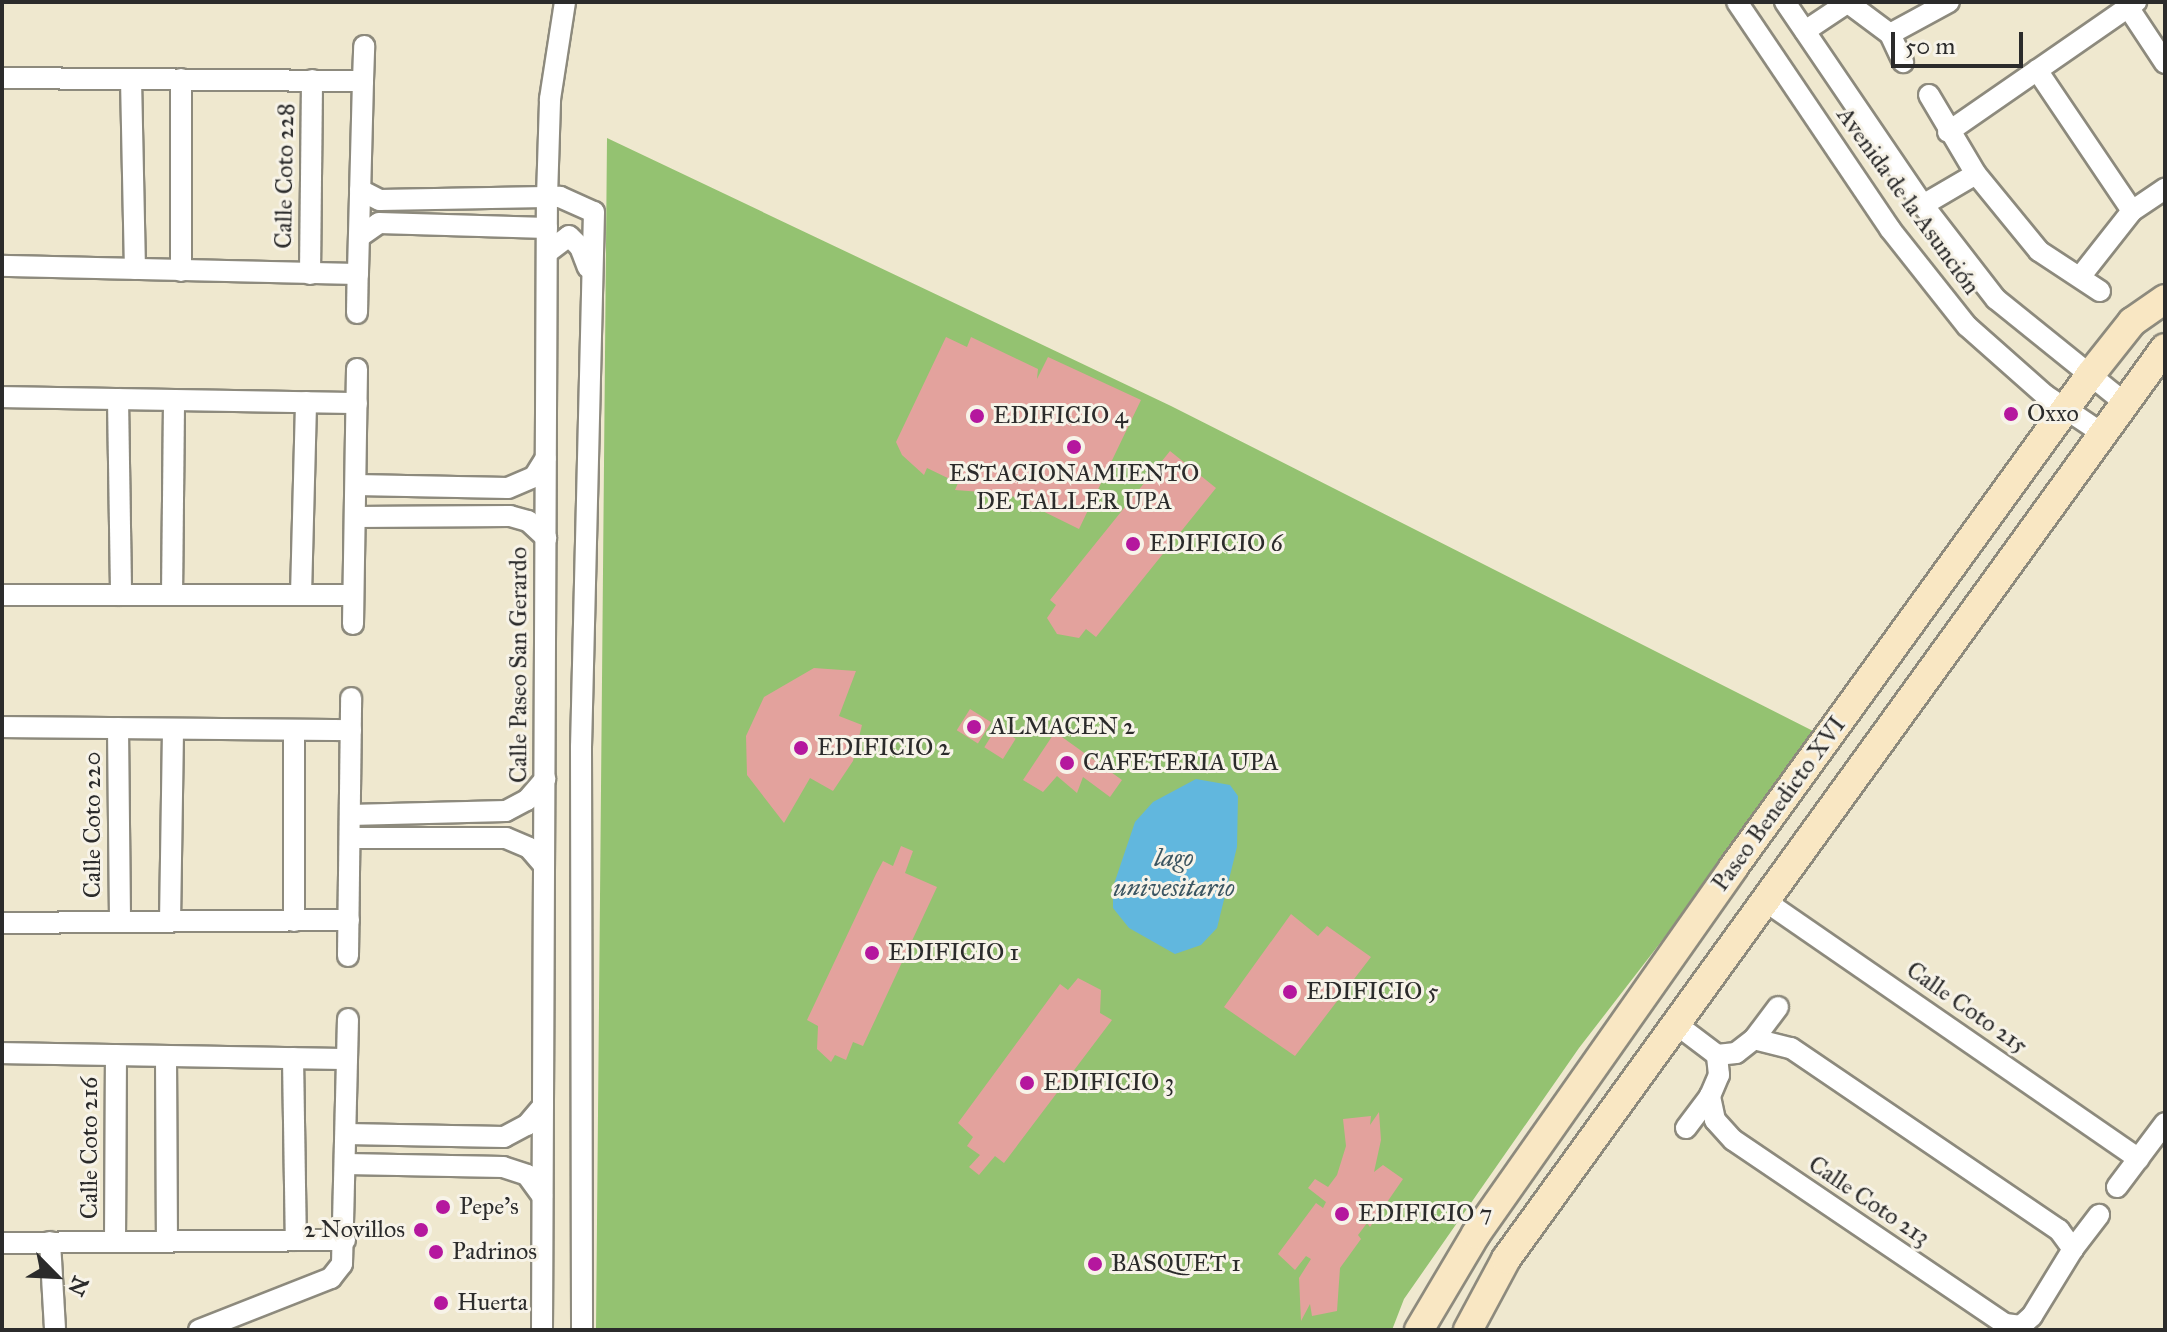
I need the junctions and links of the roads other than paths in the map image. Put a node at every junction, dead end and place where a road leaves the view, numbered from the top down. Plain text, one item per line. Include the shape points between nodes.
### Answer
1 (565, 2) edge
2 (1737, 2) edge
3 (1785, 2) edge
4 (1949, 2) edge
5 (1847, 3) edge
6 (2132, 5) edge
7 (1805, 31) junction
8 (1890, 34) junction
9 (364, 46) dead end
10 (1903, 62) dead end
11 (2165, 63) edge
12 (2037, 70) junction
13 (2, 78) edge
14 (131, 79) junction
15 (181, 79) junction
16 (312, 80) junction
17 (363, 81) junction
18 (1929, 95) dead end
19 (1948, 132) junction
20 (1976, 174) junction
21 (2165, 189) edge
22 (360, 190) junction
23 (547, 197) junction
24 (1923, 205) junction
25 (2132, 211) junction
26 (547, 228) junction
27 (359, 237) junction
28 (548, 252) junction
29 (2, 266) edge
30 (135, 269) junction
31 (181, 271) junction
32 (310, 274) junction
33 (358, 274) junction
34 (2080, 277) junction
35 (592, 279) junction
36 (2100, 291) dead end
37 (2165, 299) edge
38 (357, 313) dead end
39 (2165, 348) edge
40 (357, 369) dead end
41 (2090, 375) junction
42 (2, 397) edge
43 (118, 399) junction
44 (174, 400) junction
45 (306, 402) junction
46 (357, 403) junction
47 (2125, 403) junction
48 (2067, 410) junction
49 (2103, 434) junction
50 (546, 458) junction
51 (356, 485) junction
52 (355, 517) junction
53 (546, 538) junction
54 (2, 595) edge
55 (121, 595) junction
56 (172, 595) junction
57 (301, 595) junction
58 (353, 595) junction
59 (353, 624) dead end
60 (351, 698) dead end
61 (2, 727) edge
62 (118, 728) junction
63 (173, 729) junction
64 (294, 730) junction
65 (351, 730) junction
66 (545, 779) junction
67 (350, 815) junction
68 (350, 838) junction
69 (544, 865) junction
70 (1765, 901) junction
71 (349, 920) junction
72 (294, 921) junction
73 (120, 922) junction
74 (170, 922) junction
75 (2, 923) edge
76 (348, 956) dead end
77 (1778, 1007) dead end
78 (348, 1019) dead end
79 (1676, 1024) junction
80 (1754, 1039) junction
81 (2, 1053) edge
82 (116, 1055) junction
83 (1717, 1055) junction
84 (166, 1056) junction
85 (293, 1058) junction
86 (347, 1059) junction
87 (1710, 1096) junction
88 (543, 1106) junction
89 (2165, 1123) edge
90 (1686, 1128) dead end
91 (346, 1134) junction
92 (2139, 1159) junction
93 (346, 1164) junction
94 (2117, 1187) dead end
95 (542, 1196) junction
96 (2099, 1215) dead end
97 (296, 1240) junction
98 (345, 1240) junction
99 (50, 1242) junction
100 (115, 1242) junction
101 (167, 1242) junction
102 (2, 1243) edge
103 (2073, 1249) junction
104 (2020, 1328) edge
105 (55, 1330) edge
106 (199, 1330) edge
107 (542, 1330) edge
108 (582, 1330) edge
109 (1419, 1330) edge
110 (1468, 1330) edge

1 - 23 street, Calle Paseo San Gerardo via 550,99
2 - 48 street, Avenida de la Asunción via 1890,229 1967,326
3 - 7 street, Avenida de la Asunción
4 - 8 street
5 - 7 street
5 - 8 street
6 - 11 street
6 - 12 street
7 - 24 street, Avenida de la Asunción
8 - 10 street
9 - 17 street
12 - 19 street
12 - 25 street
13 - 14 street, Calle Coto 228
14 - 15 street, Calle Coto 228
14 - 30 street
15 - 16 street, Calle Coto 228
15 - 31 street
16 - 17 street, Calle Coto 228
16 - 32 street, Calle Coto 228
17 - 22 street
18 - 19 street
19 - 20 street
20 - 24 street
20 - 34 street via 2039,251
21 - 25 street
22 - 23 street via 380,200
22 - 27 street
23 - 26 street, Calle Paseo San Gerardo
23 - 35 street via 572,200 594,212
24 - 41 street, Avenida de la Asunción via 1996,299
25 - 34 street
26 - 27 street via 379,223
26 - 28 street, Calle Paseo San Gerardo
27 - 33 street
28 - 35 street via 562,237 575,240
28 - 50 street, Calle Paseo San Gerardo
29 - 30 street, Calle Coto 228
30 - 31 street, Calle Coto 228
31 - 32 street, Calle Coto 228
32 - 33 street, Calle Coto 228
33 - 38 street
34 - 36 street
35 - 108 street via 581,747
37 - 41 street, Paseo Benedicto XVI via 2132,322
39 - 47 street, Paseo Benedicto XVI
40 - 46 street
41 - 47 street, Avenida de la Asunción
41 - 48 street, Paseo Benedicto XVI
42 - 43 street
43 - 44 street
43 - 55 street
44 - 45 street
44 - 56 street
45 - 46 street
45 - 57 street
46 - 51 street
47 - 49 street, Paseo Benedicto XVI
48 - 49 street, Avenida de la Asunción
48 - 109 street, Paseo Benedicto XVI via 1733,868 1476,1234
49 - 70 street, Paseo Benedicto XVI
50 - 51 street via 534,477 508,488
50 - 53 street, Calle Paseo San Gerardo
51 - 52 street
52 - 53 street via 510,516 528,521
52 - 58 street
53 - 66 street, Calle Paseo San Gerardo
54 - 55 street
55 - 56 street
56 - 57 street
57 - 58 street
58 - 59 street
60 - 65 street
61 - 62 street, Calle Coto 220
62 - 63 street, Calle Coto 220
62 - 73 street, Calle Coto 220
63 - 64 street, Calle Coto 220
63 - 74 street
64 - 65 street, Calle Coto 220
64 - 72 street
65 - 67 street
66 - 67 street via 527,800 506,811
66 - 69 street, Calle Paseo San Gerardo
67 - 68 street
68 - 69 street via 506,838 529,848
68 - 71 street
69 - 88 street, Calle Paseo San Gerardo
70 - 79 street, Paseo Benedicto XVI
70 - 92 street, Calle Coto 215
71 - 72 street, Calle Coto 220
71 - 76 street
72 - 74 street, Calle Coto 220
73 - 74 street, Calle Coto 220
73 - 75 street, Calle Coto 220
77 - 80 street
78 - 86 street
79 - 83 street
79 - 110 street, Paseo Benedicto XVI via 1506,1259
80 - 83 street via 1736,1053
80 - 103 street via 1791,1048 2059,1230
81 - 82 street, Calle Coto 216
82 - 84 street, Calle Coto 216
82 - 100 street, Calle Coto 216
83 - 87 street via 1719,1075
84 - 85 street, Calle Coto 216
84 - 101 street
85 - 86 street, Calle Coto 216
85 - 97 street
86 - 91 street
87 - 90 street
87 - 104 street, Calle Coto 213 via 1715,1120 1733,1140 2005,1324
88 - 91 street via 527,1125 504,1137
88 - 95 street, Calle Paseo San Gerardo
89 - 92 street
91 - 93 street
92 - 94 street
93 - 95 street via 503,1167 527,1175
93 - 98 street
95 - 107 street, Calle Paseo San Gerardo
96 - 103 street, Calle Coto 213
97 - 98 street, Calle Coto 216
97 - 101 street, Calle Coto 216
98 - 106 street via 342,1264 331,1278
99 - 100 street, Calle Coto 216
99 - 102 street, Calle Coto 216
99 - 105 street, Calle Coto 216
100 - 101 street, Calle Coto 216
103 - 104 street, Calle Coto 213

